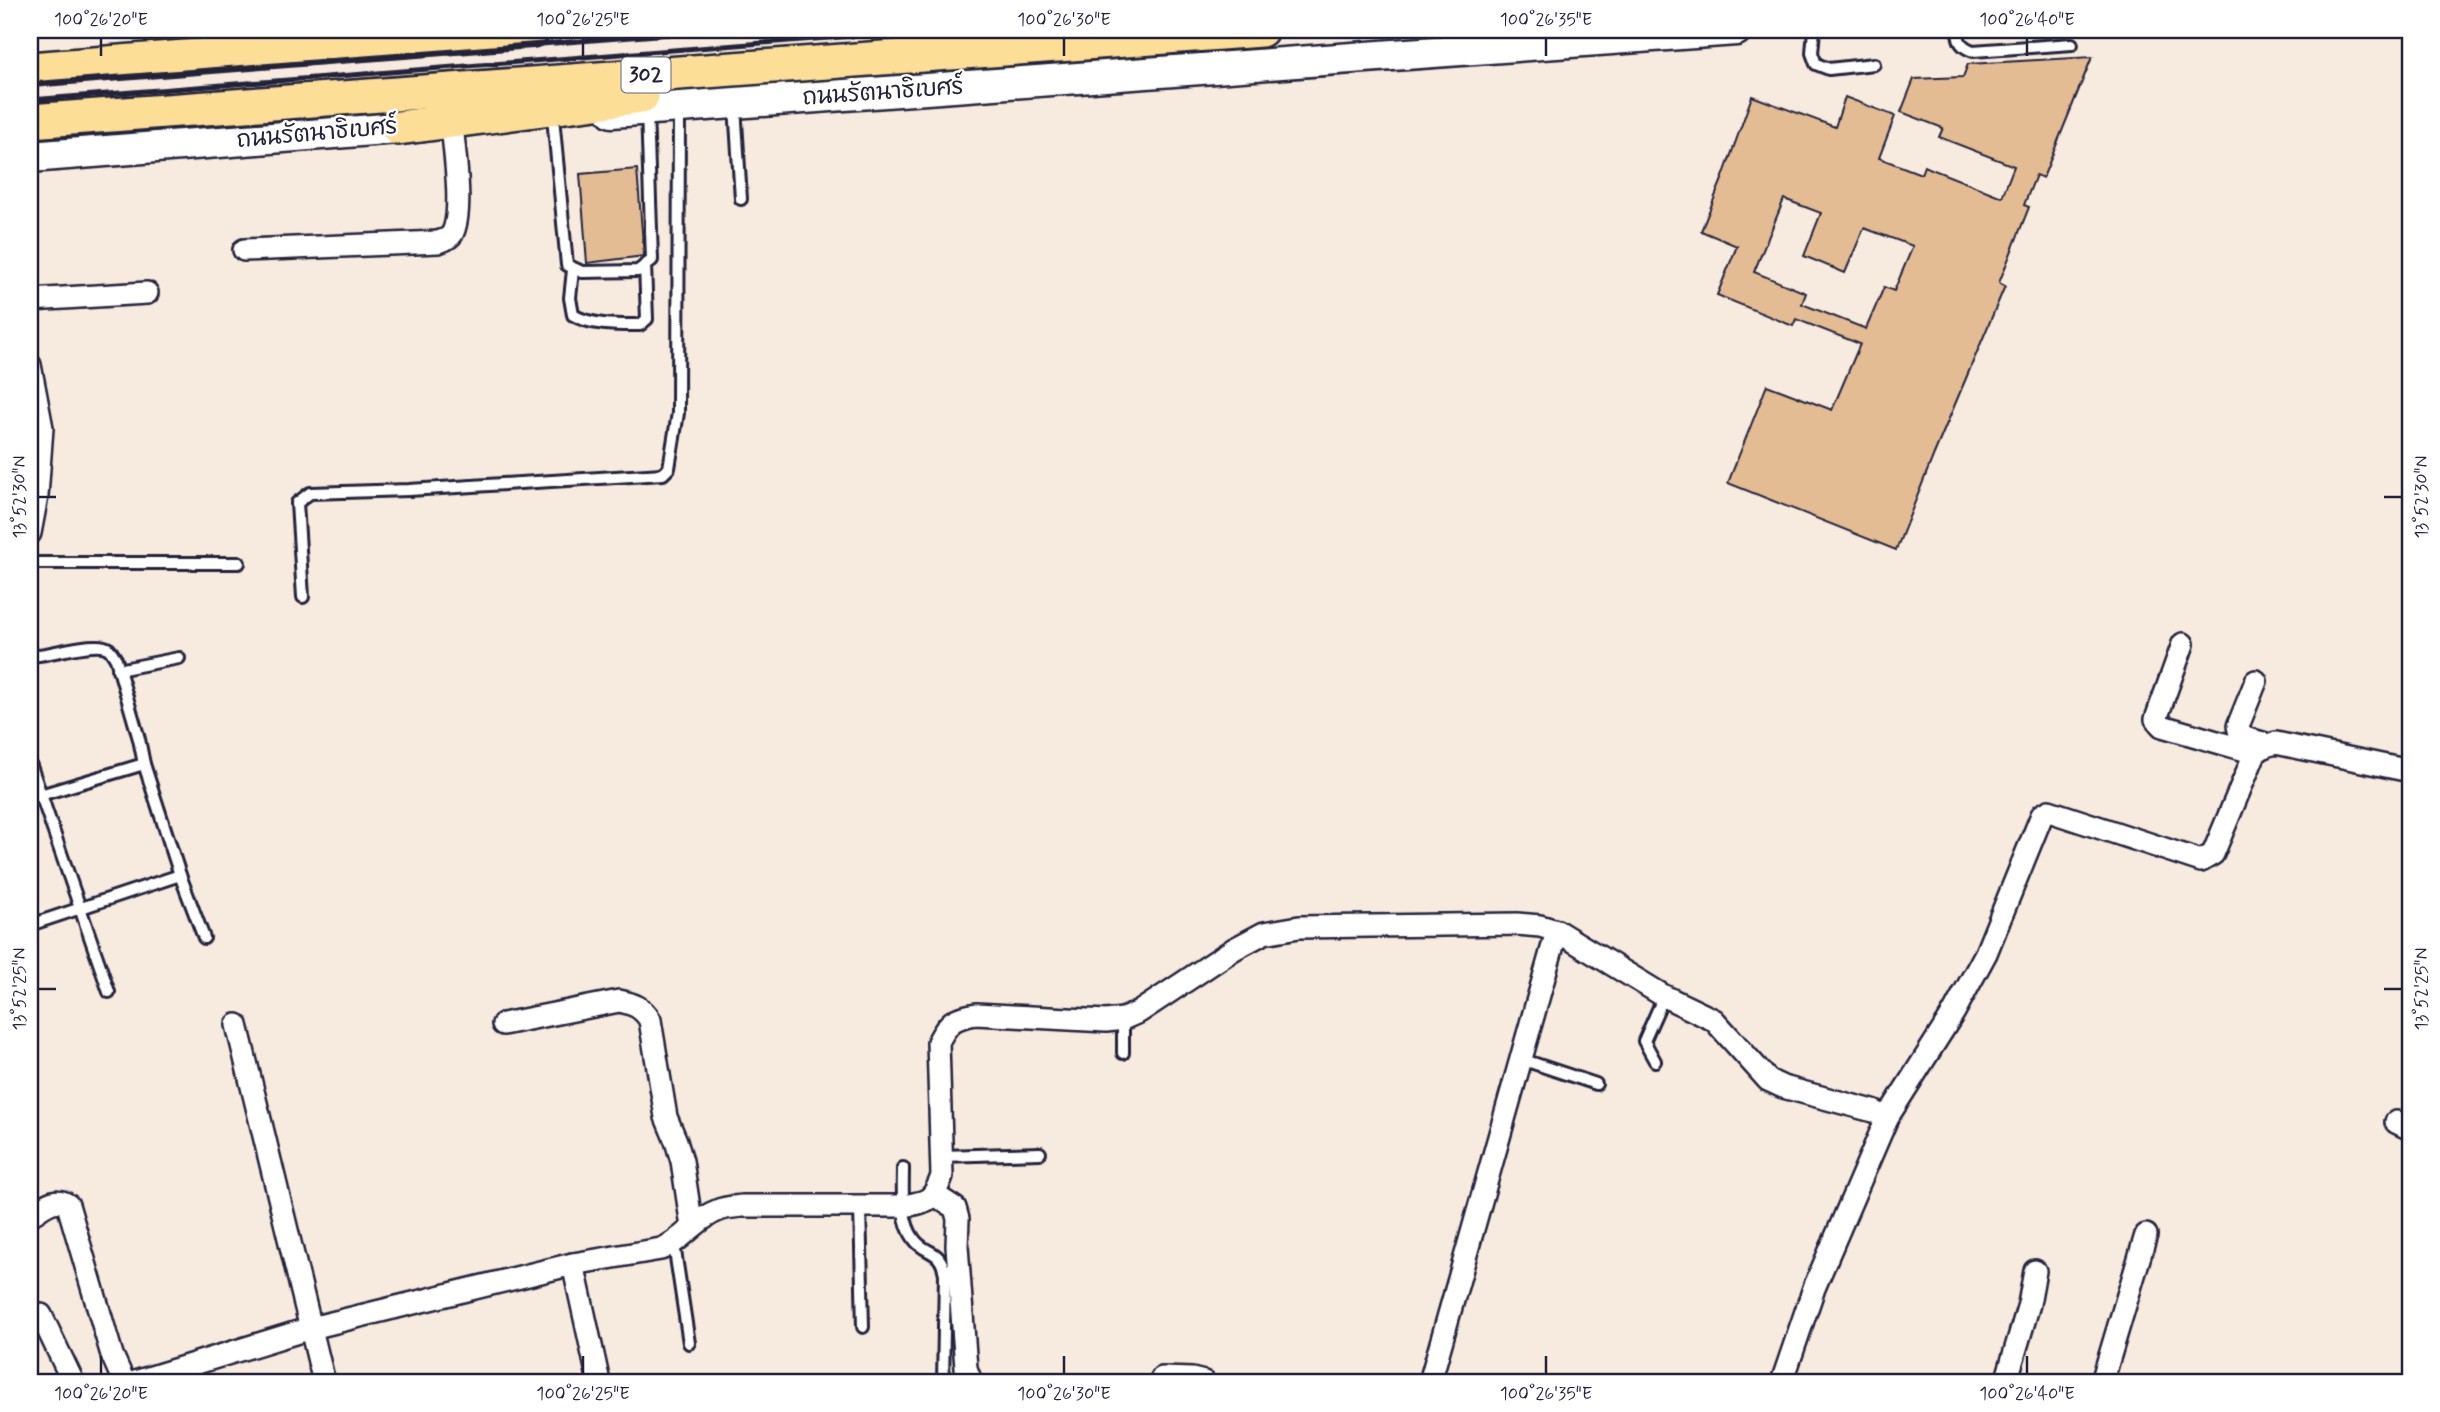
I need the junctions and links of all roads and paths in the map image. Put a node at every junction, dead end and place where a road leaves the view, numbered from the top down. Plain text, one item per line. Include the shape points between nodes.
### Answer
1 (532, 30) edge
2 (1261, 30) edge
3 (1736, 30) edge
4 (1814, 30) edge
5 (1958, 30) edge
6 (2072, 44) dead end
7 (1016, 48) junction
8 (1874, 64) dead end
9 (30, 69) edge
10 (735, 103) junction
11 (679, 107) junction
12 (647, 110) junction
13 (553, 117) junction
14 (30, 121) edge
15 (452, 124) junction
16 (398, 128) junction
17 (30, 157) edge
18 (741, 199) dead end
19 (244, 250) dead end
20 (645, 265) junction
21 (573, 270) junction
22 (147, 293) dead end
23 (30, 300) edge
24 (30, 365) edge
25 (30, 533) edge
26 (30, 563) edge
27 (239, 563) dead end
28 (303, 597) dead end
29 (2183, 644) dead end
30 (30, 656) edge
31 (179, 658) dead end
32 (118, 670) junction
33 (2256, 681) dead end
34 (2263, 749) junction
35 (30, 762) edge
36 (144, 764) junction
37 (2410, 771) edge
38 (35, 796) edge
39 (180, 875) junction
40 (80, 909) junction
41 (30, 925) edge
42 (1557, 931) junction
43 (204, 938) dead end
44 (109, 992) dead end
45 (1664, 996) junction
46 (1123, 1019) junction
47 (503, 1024) dead end
48 (237, 1025) dead end
49 (1123, 1053) dead end
50 (1521, 1059) junction
51 (1655, 1061) dead end
52 (1596, 1084) dead end
53 (1887, 1118) junction
54 (1041, 1153) dead end
55 (942, 1156) junction
56 (902, 1168) dead end
57 (935, 1195) junction
58 (903, 1206) junction
59 (860, 1207) junction
60 (30, 1215) edge
61 (692, 1227) junction
62 (2146, 1235) dead end
63 (674, 1244) junction
64 (573, 1264) junction
65 (2035, 1270) dead end
66 (41, 1315) dead end
67 (863, 1327) dead end
68 (312, 1328) junction
69 (689, 1343) dead end
70 (1162, 1378) dead end
71 (73, 1382) edge
72 (124, 1382) edge
73 (135, 1382) edge
74 (324, 1382) edge
75 (599, 1382) edge
76 (943, 1382) edge
77 (971, 1382) edge
78 (1204, 1382) edge
79 (1430, 1382) edge
80 (1782, 1382) edge
81 (2006, 1382) edge
82 (2102, 1382) edge

1 - 9 main road
2 - 7 main road, ถนนรัตนาธิเบศร์ / 302
3 - 10 main road, ถนนรัตนาธิเบศร์ / 302
4 - 8 lane via 1816,64 1829,69
5 - 6 lane via 1963,47 1973,51
7 - 14 main road, ถนนรัตนาธิเบศร์ / 302
7 - 16 main road
10 - 11 main road, ถนนรัตนาธิเบศร์ / 302
10 - 18 lane
11 - 12 main road, ถนนรัตนาธิเบศร์ / 302
11 - 28 lane via 678,412 669,468 663,474 310,494 297,503
12 - 13 main road, ถนนรัตนาธิเบศร์ / 302
12 - 20 lane via 652,260
13 - 15 main road, ถนนรัตนาธิเบศร์ / 302
13 - 21 lane via 567,265
15 - 16 main road, ถนนรัตนาธิเบศร์ / 302
15 - 19 street via 458,212 447,239
16 - 17 main road, ถนนรัตนาธิเบศร์ / 302
20 - 21 lane via 638,271
20 - 21 lane via 647,319 640,325 573,315
22 - 23 street
24 - 25 street via 42,428
26 - 27 lane
29 - 34 street via 2157,719 2162,726
30 - 32 lane via 95,644 109,648
31 - 32 lane
32 - 36 lane
33 - 34 street via 2238,726 2240,734
34 - 37 street via 2276,743
34 - 53 street via 2213,854 2201,861 2049,811 2042,815 1986,953
35 - 38 lane
36 - 38 lane
36 - 39 lane
38 - 40 lane
39 - 40 lane
39 - 43 lane
40 - 41 lane
40 - 44 lane
42 - 45 street
42 - 46 street via 1517,924 1299,927 1264,933
42 - 50 street
45 - 51 lane via 1644,1041
45 - 53 street via 1714,1020 1768,1080
46 - 49 lane
46 - 55 street via 976,1014 946,1026 938,1042
47 - 61 street via 619,1001 643,1010 650,1020 666,1116 682,1161
48 - 68 street
50 - 52 lane
50 - 79 street
53 - 80 street via 1814,1288
54 - 55 lane
55 - 57 street via 942,1176
56 - 58 lane
57 - 58 street
57 - 77 street via 955,1209 958,1219 966,1368
58 - 59 street
58 - 76 lane via 915,1241 943,1265
59 - 61 street via 742,1206 718,1210
59 - 67 lane
60 - 72 street via 52,1201 68,1205
61 - 63 street
62 - 82 street
63 - 64 street
63 - 69 lane
64 - 68 street
64 - 75 street
65 - 81 street
66 - 71 street
68 - 73 street
68 - 74 street
70 - 78 street

